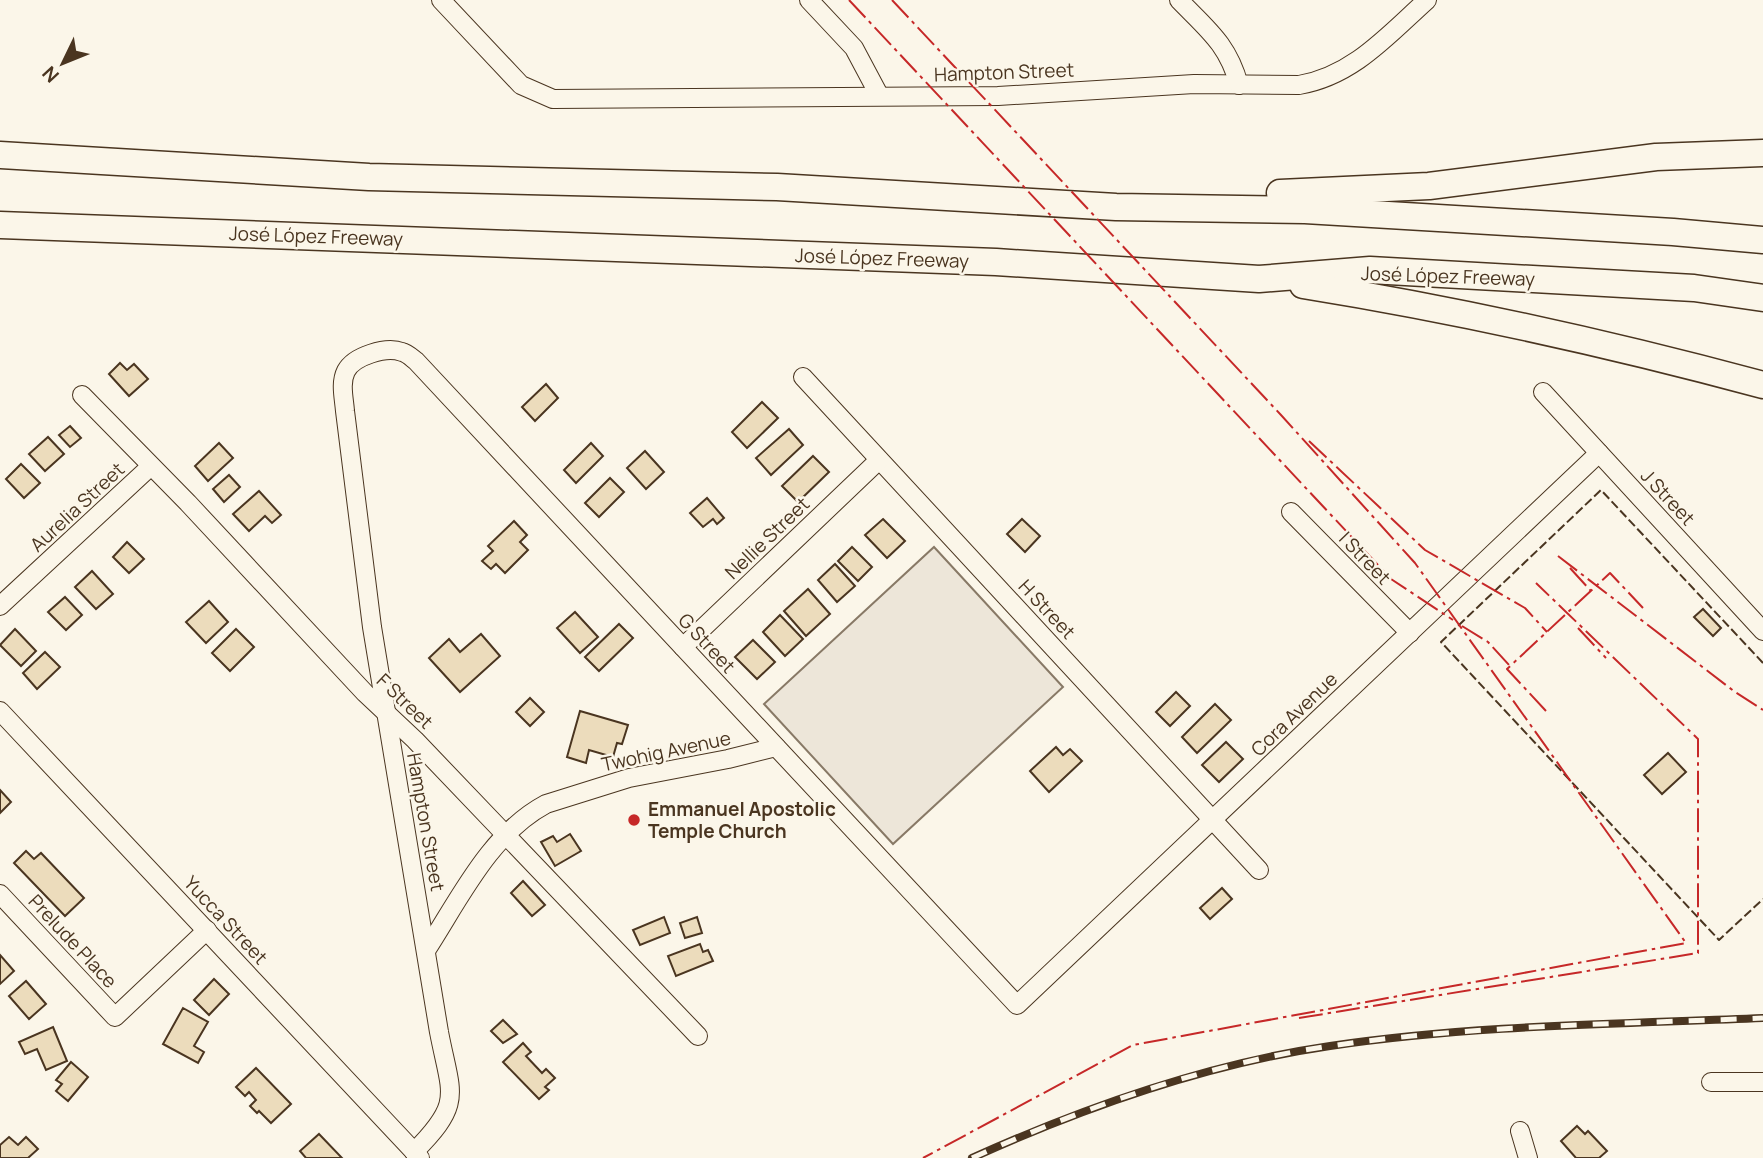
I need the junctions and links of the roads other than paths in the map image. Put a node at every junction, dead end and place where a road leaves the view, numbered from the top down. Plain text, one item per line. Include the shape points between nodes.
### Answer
1 (441, 0) edge
2 (809, 0) edge
3 (1179, 0) edge
4 (1427, 0) edge
5 (1239, 85) junction
6 (879, 96) junction
7 (1763, 153) edge
8 (0, 155) edge
9 (1137, 207) junction
10 (0, 225) edge
11 (1763, 240) edge
12 (1259, 278) junction
13 (1763, 298) edge
14 (351, 364) joint
15 (803, 377) dead end
16 (1763, 385) edge
17 (1542, 391) dead end
18 (82, 395) dead end
19 (1599, 453) junction
20 (879, 460) junction
21 (151, 466) junction
22 (1291, 512) dead end
23 (0, 606) edge
24 (1763, 631) edge
25 (1410, 633) junction
26 (683, 647) junction
27 (0, 711) edge
28 (386, 712) junction
29 (776, 747) junction
30 (1214, 819) junction
31 (505, 835) junction
32 (1259, 870) dead end
33 (0, 894) edge
34 (207, 930) junction
35 (427, 949) junction
36 (1017, 1005) joint
37 (698, 1036) dead end
38 (1711, 1082) dead end
39 (1763, 1082) edge
40 (1520, 1131) dead end
41 (417, 1155) edge
42 (1528, 1158) edge

1 - 6 street, Hampton Street via 521,85 554,99
2 - 6 street via 854,48
3 - 5 street via 1221,45
4 - 5 street, Hampton Street via 1337,75 1299,85
5 - 6 street, Hampton Street via 998,96
7 - 9 highway via 1656,157 1429,186 1243,194
8 - 9 highway via 369,177 777,187
9 - 11 highway via 1318,211
10 - 12 highway, José López Freeway via 996,262
12 - 13 highway, José López Freeway via 1370,270 1694,288
12 - 16 highway via 1527,327
14 - 26 street, G Street via 362,356 396,350 416,361
14 - 28 street, Hampton Street via 343,386 345,411
15 - 20 street, H Street
17 - 19 street, J Street
18 - 21 street, F Street
19 - 24 street, J Street
19 - 25 street, Cora Avenue
20 - 26 street, Nellie Street
20 - 30 street, H Street
21 - 23 street, Aurelia Street
21 - 28 street, F Street
22 - 25 street, I Street
25 - 30 street, Cora Avenue
26 - 29 street, G Street
27 - 34 street, Yucca Street
28 - 31 street, F Street
28 - 35 street, Hampton Street
29 - 31 street, Twohig Avenue via 628,778 546,804
29 - 36 street, G Street
30 - 32 street, H Street
30 - 36 street, Cora Avenue
31 - 35 street, Twohig Avenue
31 - 37 street, F Street
33 - 34 street, Prelude Place via 114,1017
34 - 41 street, Yucca Street
35 - 41 street, Hampton Street via 451,1091 442,1122
38 - 39 street
40 - 42 street

